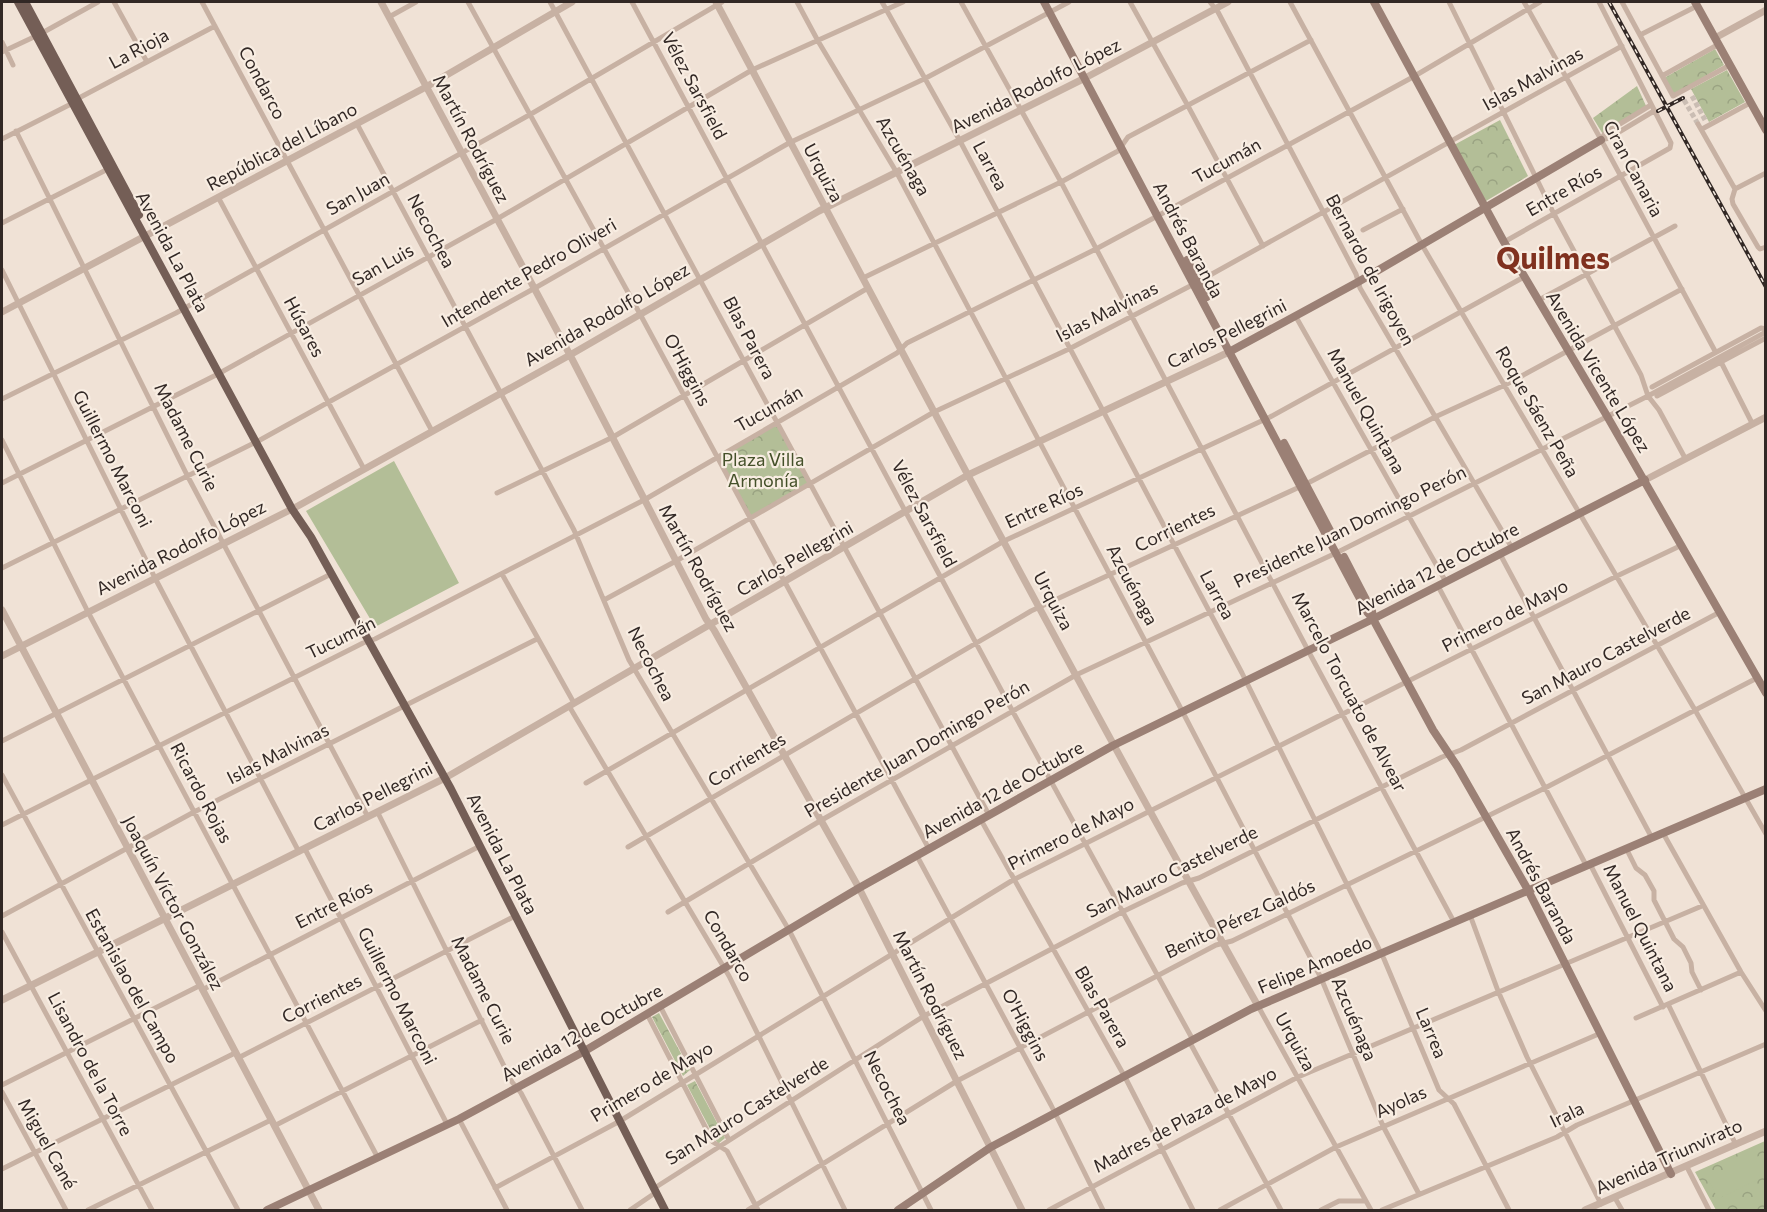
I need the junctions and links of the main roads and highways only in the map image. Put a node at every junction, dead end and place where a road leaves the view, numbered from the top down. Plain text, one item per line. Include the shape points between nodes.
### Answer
1 (18, 2) edge
2 (25, 2) edge
3 (1044, 2) edge
4 (1050, 2) edge
5 (1378, 3) edge
6 (1696, 4) edge
7 (1052, 11) junction
8 (39, 34) junction
9 (75, 101) junction
10 (1766, 130) edge
11 (1601, 140) road end
12 (1485, 207) junction
13 (147, 235) junction
14 (1231, 351) junction
15 (1645, 480) junction
16 (1373, 619) junction
17 (1766, 693) edge
18 (1766, 789) edge
19 (1528, 890) junction
20 (583, 1052) junction
21 (1671, 1174) road end
22 (267, 1210) edge
23 (664, 1210) edge
24 (898, 1210) edge

1 - 8 main road, Avenida La Plata
2 - 8 main road, Avenida La Plata
3 - 7 main road, Andrés Baranda
4 - 7 main road, Andrés Baranda
5 - 12 main road, Avenida Vicente López via 1413,77
6 - 10 main road
7 - 14 main road, Andrés Baranda
8 - 9 main road, Avenida La Plata
9 - 13 main road, Avenida La Plata
9 - 13 main road, Avenida La Plata via 108,170
11 - 12 main road, Carlos Pellegrini
12 - 14 main road, Carlos Pellegrini
12 - 15 main road, Avenida Vicente López
13 - 20 main road, Avenida La Plata via 445,778
14 - 16 main road, Andrés Baranda
15 - 16 main road, Avenida 12 de Octubre
15 - 17 main road, Avenida Vicente López
16 - 19 main road, Andrés Baranda via 1433,730
16 - 20 main road, Avenida 12 de Octubre via 1114,745 859,888
18 - 19 main road, Felipe Amoedo
19 - 21 main road, Andrés Baranda
19 - 24 main road, Felipe Amoedo via 1258,1006 1191,1040 991,1147
20 - 22 main road, Avenida 12 de Octubre via 459,1119
20 - 23 main road, Avenida La Plata

